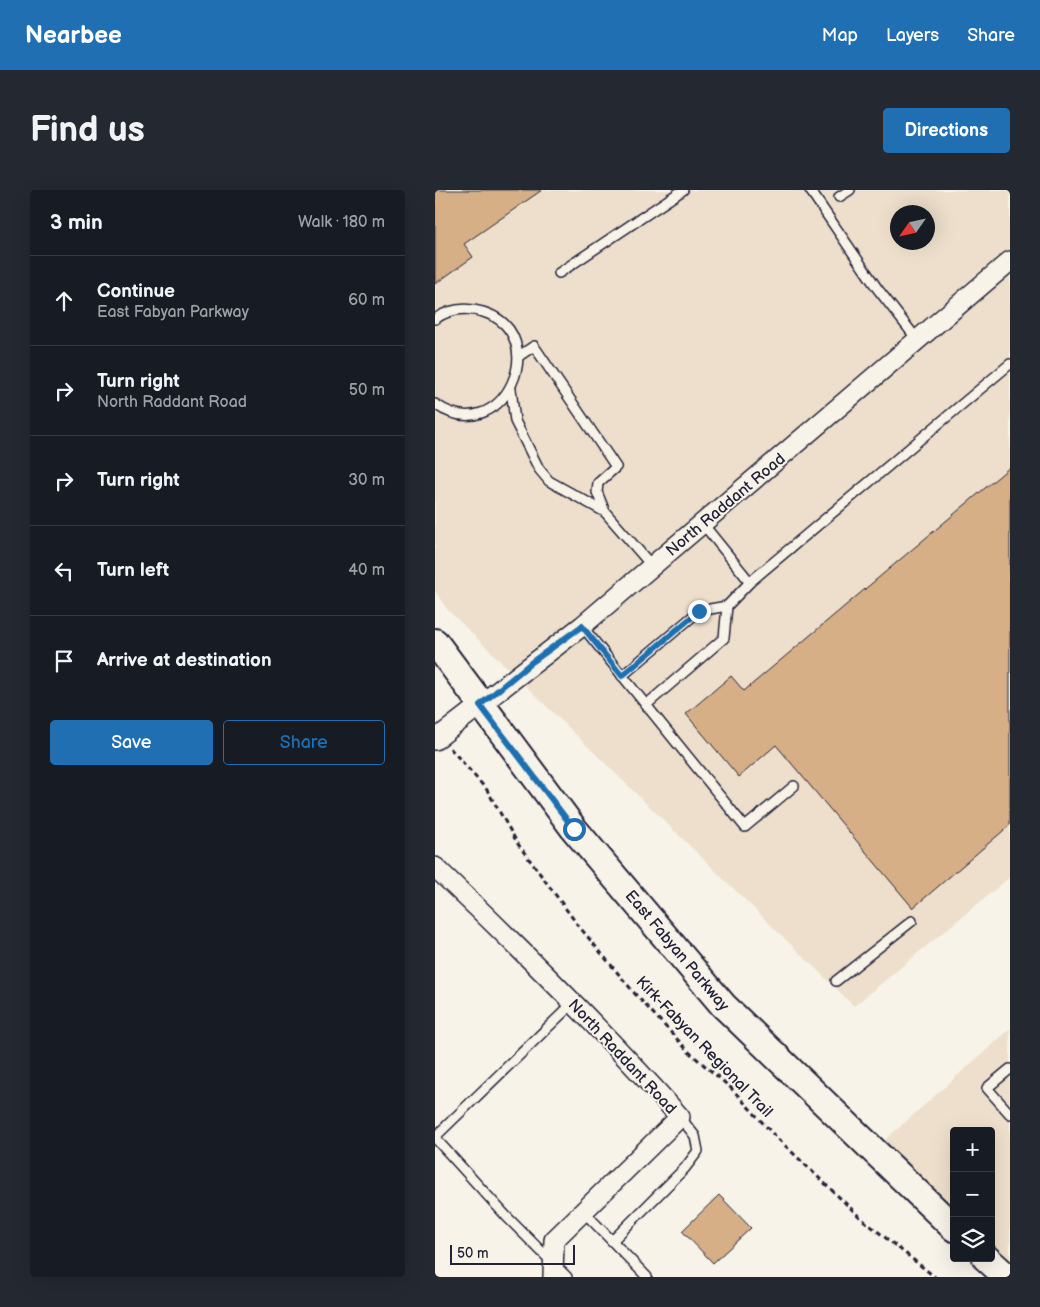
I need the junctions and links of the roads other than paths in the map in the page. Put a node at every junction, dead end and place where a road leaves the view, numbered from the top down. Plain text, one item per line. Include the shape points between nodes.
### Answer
1 (683, 190) edge
2 (810, 190) edge
3 (850, 190) edge
4 (839, 197) dead end
5 (1010, 261) edge
6 (559, 273) dead end
7 (435, 320) edge
8 (916, 338) junction
9 (519, 356) junction
10 (1010, 364) edge
11 (511, 390) junction
12 (435, 404) edge
13 (605, 512) junction
14 (703, 524) junction
15 (652, 566) junction
16 (750, 582) junction
17 (727, 606) junction
18 (582, 626) junction
19 (435, 642) edge
20 (622, 676) junction
21 (480, 705) junction
22 (646, 705) junction
23 (437, 738) edge
24 (794, 786) dead end
25 (435, 867) edge
26 (912, 921) dead end
27 (835, 981) dead end
28 (574, 1002) junction
29 (1010, 1068) edge
30 (1010, 1114) edge
31 (680, 1117) junction
32 (435, 1138) edge
33 (583, 1212) junction
34 (950, 1224) edge
35 (612, 1241) junction
36 (553, 1270) edge
37 (567, 1277) edge
38 (647, 1277) edge

1 - 6 lane
2 - 8 lane via 877,288
3 - 4 lane
5 - 8 street, North Raddant Road
7 - 9 lane via 451,311 463,309 485,313 511,334
8 - 14 street, North Raddant Road
9 - 11 lane
9 - 13 lane via 533,346 616,467 598,482 597,492
10 - 16 lane
11 - 12 lane via 495,406 474,414 451,412
11 - 13 lane via 515,421 539,469 549,480
13 - 15 lane
14 - 15 street, North Raddant Road
14 - 16 lane
15 - 18 street, North Raddant Road
16 - 17 lane
17 - 20 lane via 699,611
17 - 22 lane via 724,638
18 - 20 lane
18 - 21 street, North Raddant Road
19 - 21 main road, East Fabyan Parkway
20 - 22 lane
21 - 23 street, North Raddant Road
21 - 34 main road, East Fabyan Parkway via 574,829 723,1005
22 - 24 lane via 745,827
25 - 28 street, North Raddant Road
26 - 27 lane
28 - 31 street, North Raddant Road
28 - 32 lane
29 - 30 lane via 987,1088
31 - 33 street, North Raddant Road
31 - 35 lane via 695,1136 698,1151
32 - 36 lane
33 - 35 lane
33 - 36 street, North Raddant Road via 555,1240
35 - 38 lane
36 - 37 lane

